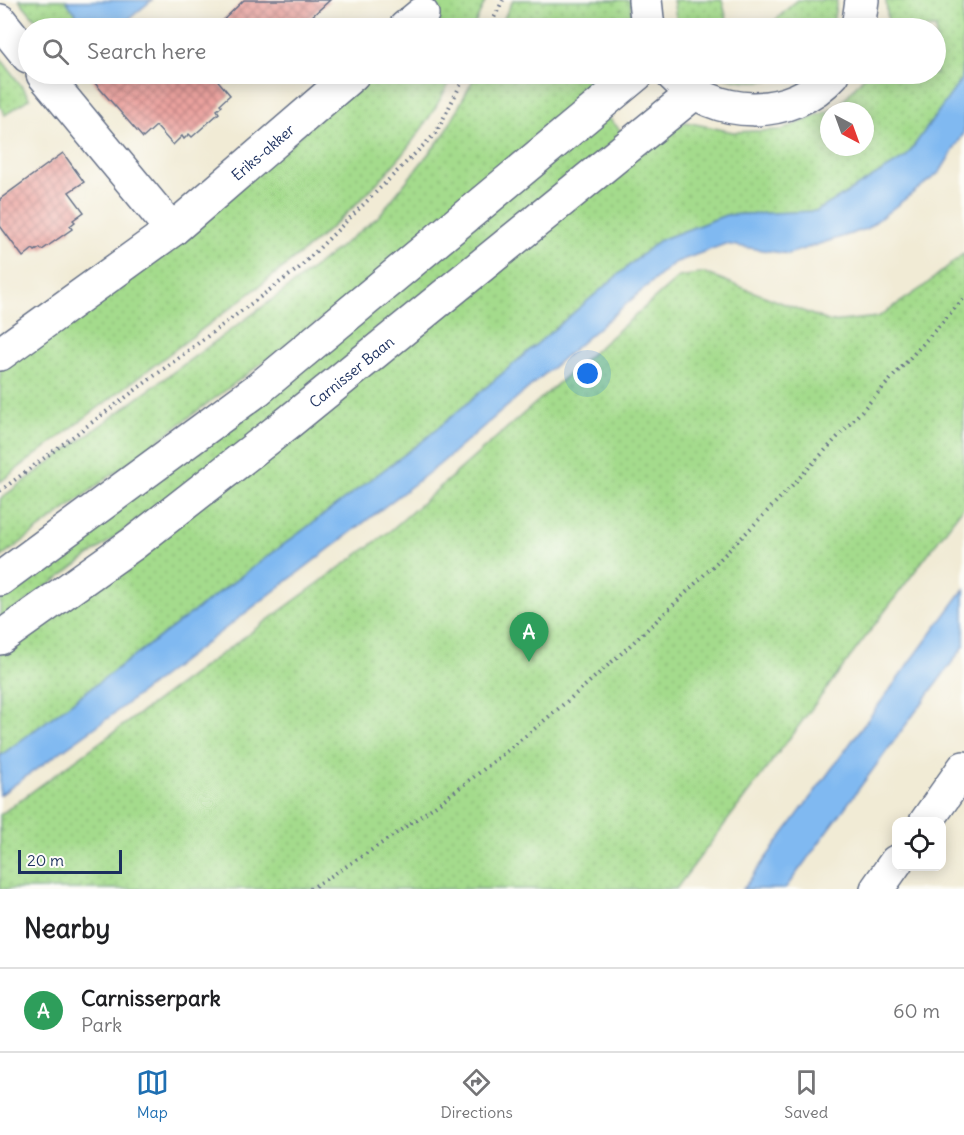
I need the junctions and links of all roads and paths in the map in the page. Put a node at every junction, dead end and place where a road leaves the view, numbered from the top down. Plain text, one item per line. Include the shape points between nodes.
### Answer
1 (503, 0) edge
2 (645, 0) edge
3 (861, 0) edge
4 (494, 18) edge
5 (647, 18) edge
6 (859, 18) edge
7 (0, 21) edge
8 (18, 44) edge
9 (51, 84) edge
10 (341, 84) edge
11 (461, 84) edge
12 (625, 84) edge
13 (682, 84) edge
14 (685, 84) edge
15 (824, 84) edge
16 (172, 230) junction
17 (964, 298) edge
18 (0, 354) edge
19 (0, 491) edge
20 (0, 579) edge
21 (0, 638) edge
22 (964, 768) edge
23 (930, 817) edge
24 (892, 869) edge
25 (310, 889) edge
26 (877, 889) edge

1 - 4 path
2 - 5 main road
3 - 6 main road
7 - 8 main road
9 - 16 main road
10 - 16 main road, Eriks-akker
11 - 19 path via 436,133 299,268
12 - 20 main road via 257,390
13 - 21 main road, Carnisser Baan via 289,422 134,543
14 - 15 main road via 719,105 747,110 774,108 801,99
16 - 18 main road, Eriks-akker
17 - 25 path via 752,530 632,645 547,721 450,795
22 - 23 main road
24 - 26 main road

